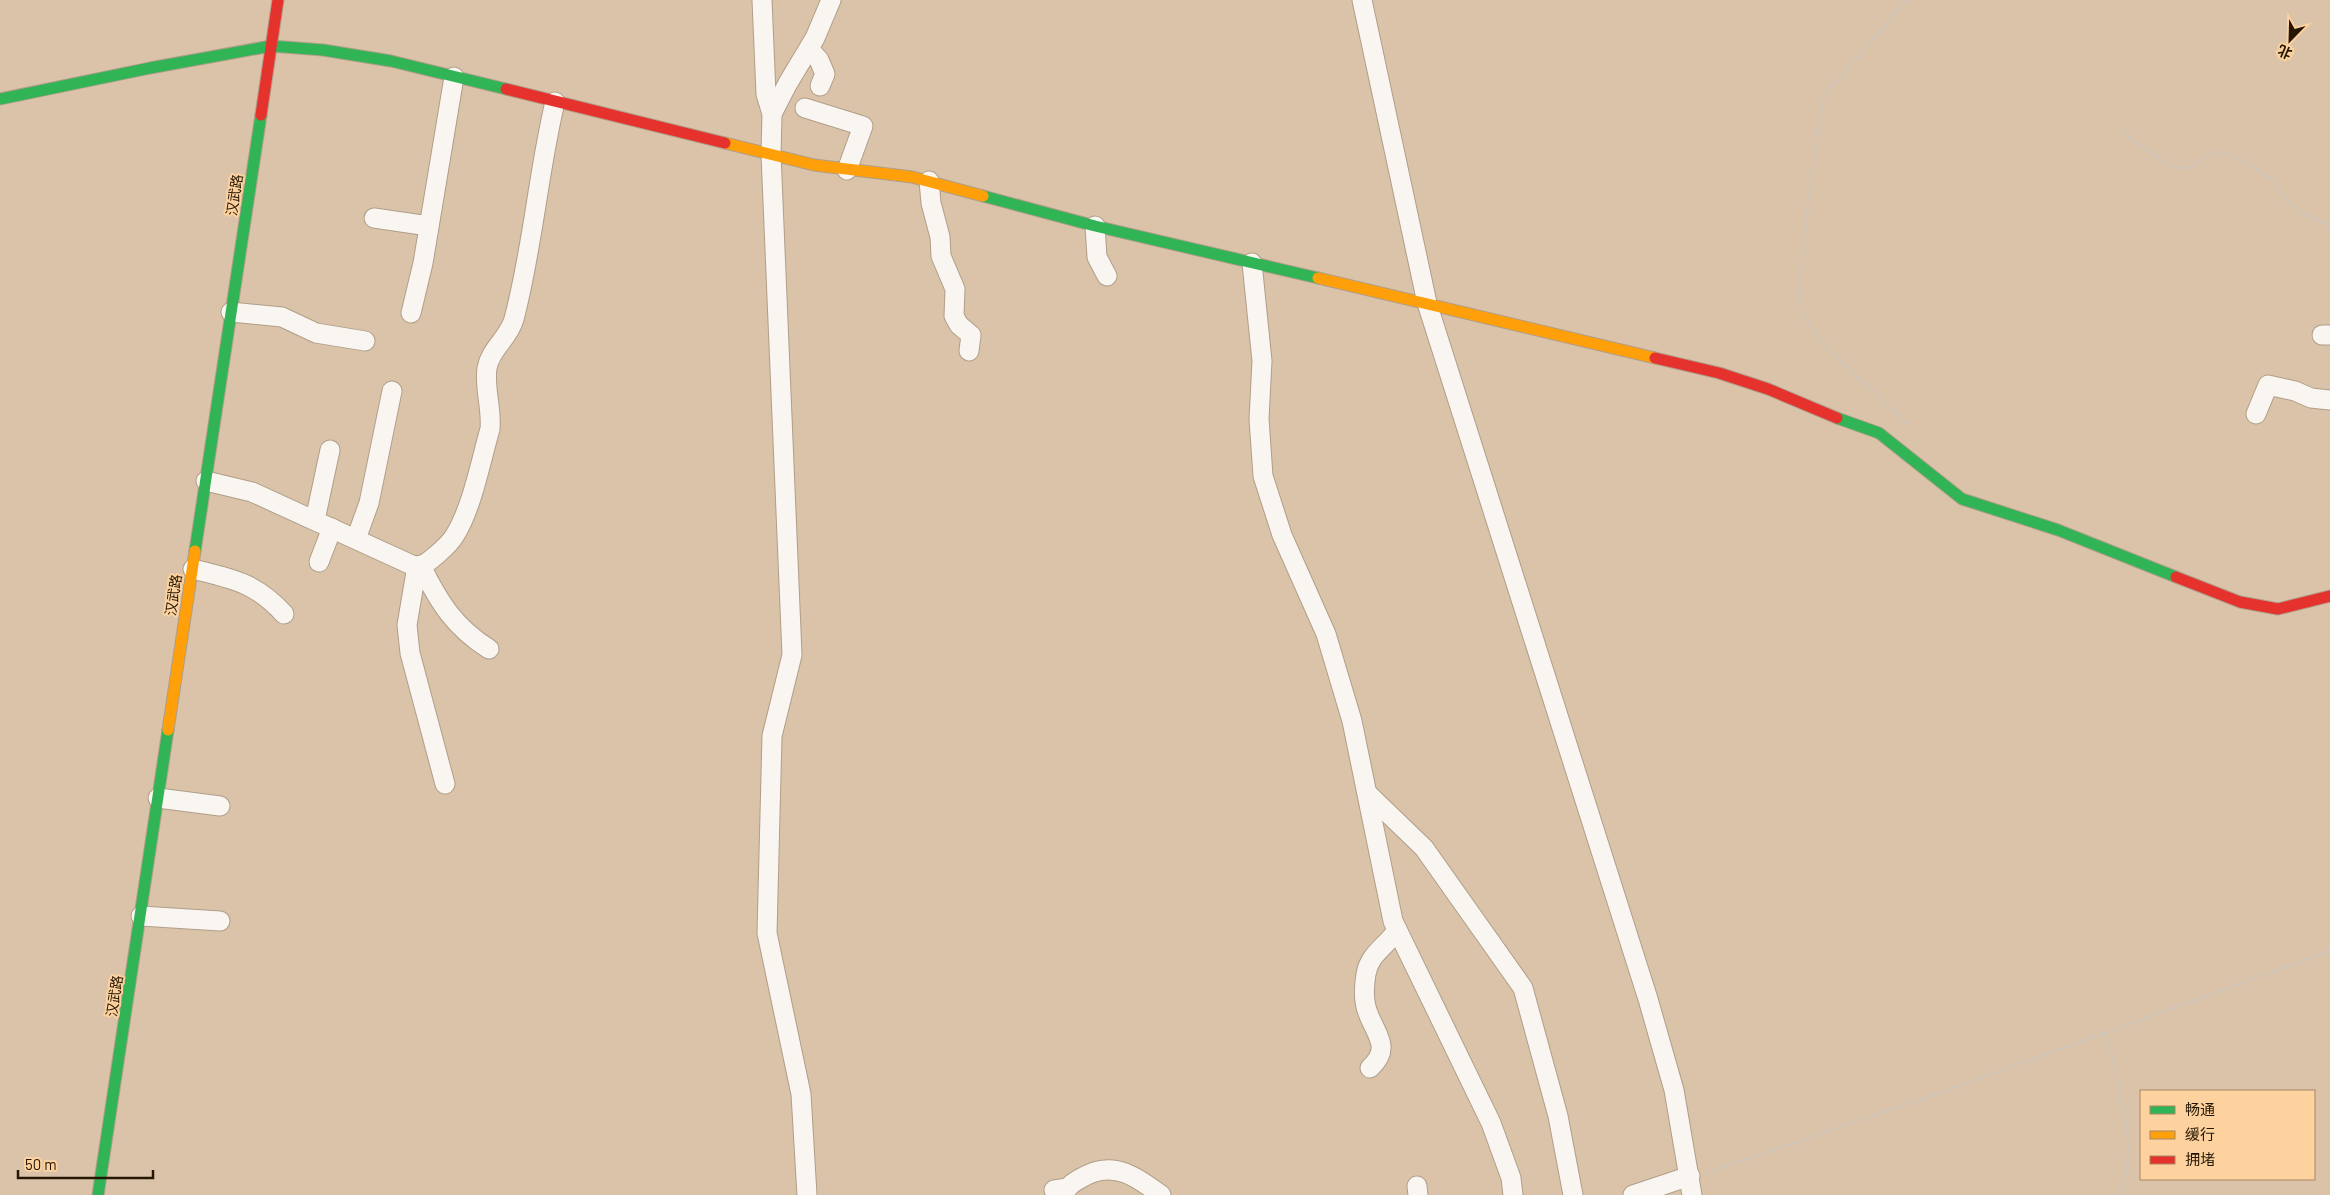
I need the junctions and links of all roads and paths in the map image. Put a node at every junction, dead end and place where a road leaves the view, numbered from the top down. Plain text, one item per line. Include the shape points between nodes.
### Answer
1 (278, 0) edge
2 (762, 0) edge
3 (831, 0) edge
4 (1362, 0) edge
5 (1907, 0) edge
6 (271, 46) junction
7 (809, 49) junction
8 (454, 77) junction
9 (820, 86) dead end
10 (0, 99) edge
11 (555, 102) junction
12 (805, 108) dead end
13 (772, 114) junction
14 (2120, 130) dead end
15 (771, 154) junction
16 (847, 170) junction
17 (929, 181) junction
18 (374, 218) dead end
19 (429, 226) junction
20 (1095, 226) junction
21 (2330, 226) edge
22 (1252, 263) junction
23 (1107, 276) dead end
24 (1426, 303) junction
25 (231, 312) junction
26 (411, 313) dead end
27 (365, 341) dead end
28 (970, 351) dead end
29 (392, 391) dead end
30 (2330, 400) edge
31 (2256, 414) dead end
32 (1912, 429) dead end
33 (330, 450) dead end
34 (206, 480) junction
35 (314, 520) junction
36 (332, 528) junction
37 (356, 539) junction
38 (319, 562) dead end
39 (419, 566) junction
40 (193, 568) junction
41 (2330, 596) edge
42 (284, 614) dead end
43 (489, 649) dead end
44 (445, 784) dead end
45 (1367, 793) junction
46 (158, 798) junction
47 (220, 806) dead end
48 (141, 916) junction
49 (220, 921) dead end
50 (1397, 930) junction
51 (2330, 951) edge
52 (2105, 1032) junction
53 (1370, 1068) dead end
54 (1690, 1176) junction
55 (1054, 1190) dead end
56 (98, 1195) edge
57 (807, 1195) edge
58 (1161, 1195) edge
59 (1513, 1195) edge
60 (1573, 1195) edge
61 (1634, 1195) edge
62 (1692, 1195) edge
63 (2120, 1195) edge

1 - 6 street, 汉武路
2 - 13 street via 766,94
3 - 7 street
4 - 24 street
5 - 32 path via 1830,88 1822,102 1799,292 1800,303 1813,330
6 - 8 street via 391,61
6 - 10 street
6 - 25 street, 汉武路
7 - 9 street via 825,74
7 - 13 street
8 - 11 street
8 - 19 street
11 - 15 street
11 - 39 street via 514,321 490,356 487,367 490,428 471,496 455,536
12 - 16 street via 863,126
13 - 15 street
14 - 21 path via 2178,167 2193,166 2209,154 2228,154 2254,167 2280,189 2286,200
15 - 16 street
15 - 57 street via 792,655 772,736 767,933 801,1094
16 - 17 street
17 - 20 street
17 - 28 street via 941,256 955,289 954,316 959,325 972,335
18 - 19 street
19 - 26 street
20 - 22 street
20 - 23 street via 1097,257
22 - 24 street
22 - 45 street via 1262,361 1259,419 1263,476 1282,535 1326,634 1352,721
24 - 41 street via 1719,373 1768,389 1879,433 1962,498 2058,530 2240,602 2278,608
24 - 54 street via 1648,999 1674,1090
25 - 27 street via 282,317 316,333
25 - 34 street, 汉武路
29 - 37 street via 369,503
30 - 31 street via 2311,398 2268,385
33 - 35 street
34 - 35 street via 252,492
34 - 40 street, 汉武路
35 - 36 street
36 - 37 street
36 - 38 street
37 - 39 street
39 - 43 street via 437,599 460,628
39 - 44 street via 407,635
40 - 42 street via 254,587
40 - 46 street, 汉武路
45 - 50 street via 1379,861
45 - 60 street via 1424,848 1523,988 1558,1116
46 - 47 street
46 - 48 street, 汉武路
48 - 49 street
48 - 56 street, 汉武路
50 - 53 street via 1371,958 1366,972 1365,999 1382,1043 1378,1060
50 - 59 street via 1490,1123 1511,1178
51 - 52 path
52 - 54 path via 1834,1130
52 - 63 path via 2113,1057 2129,1143 2127,1170
54 - 61 street
54 - 62 street
55 - 58 street via 1068,1188 1098,1170 1116,1169

